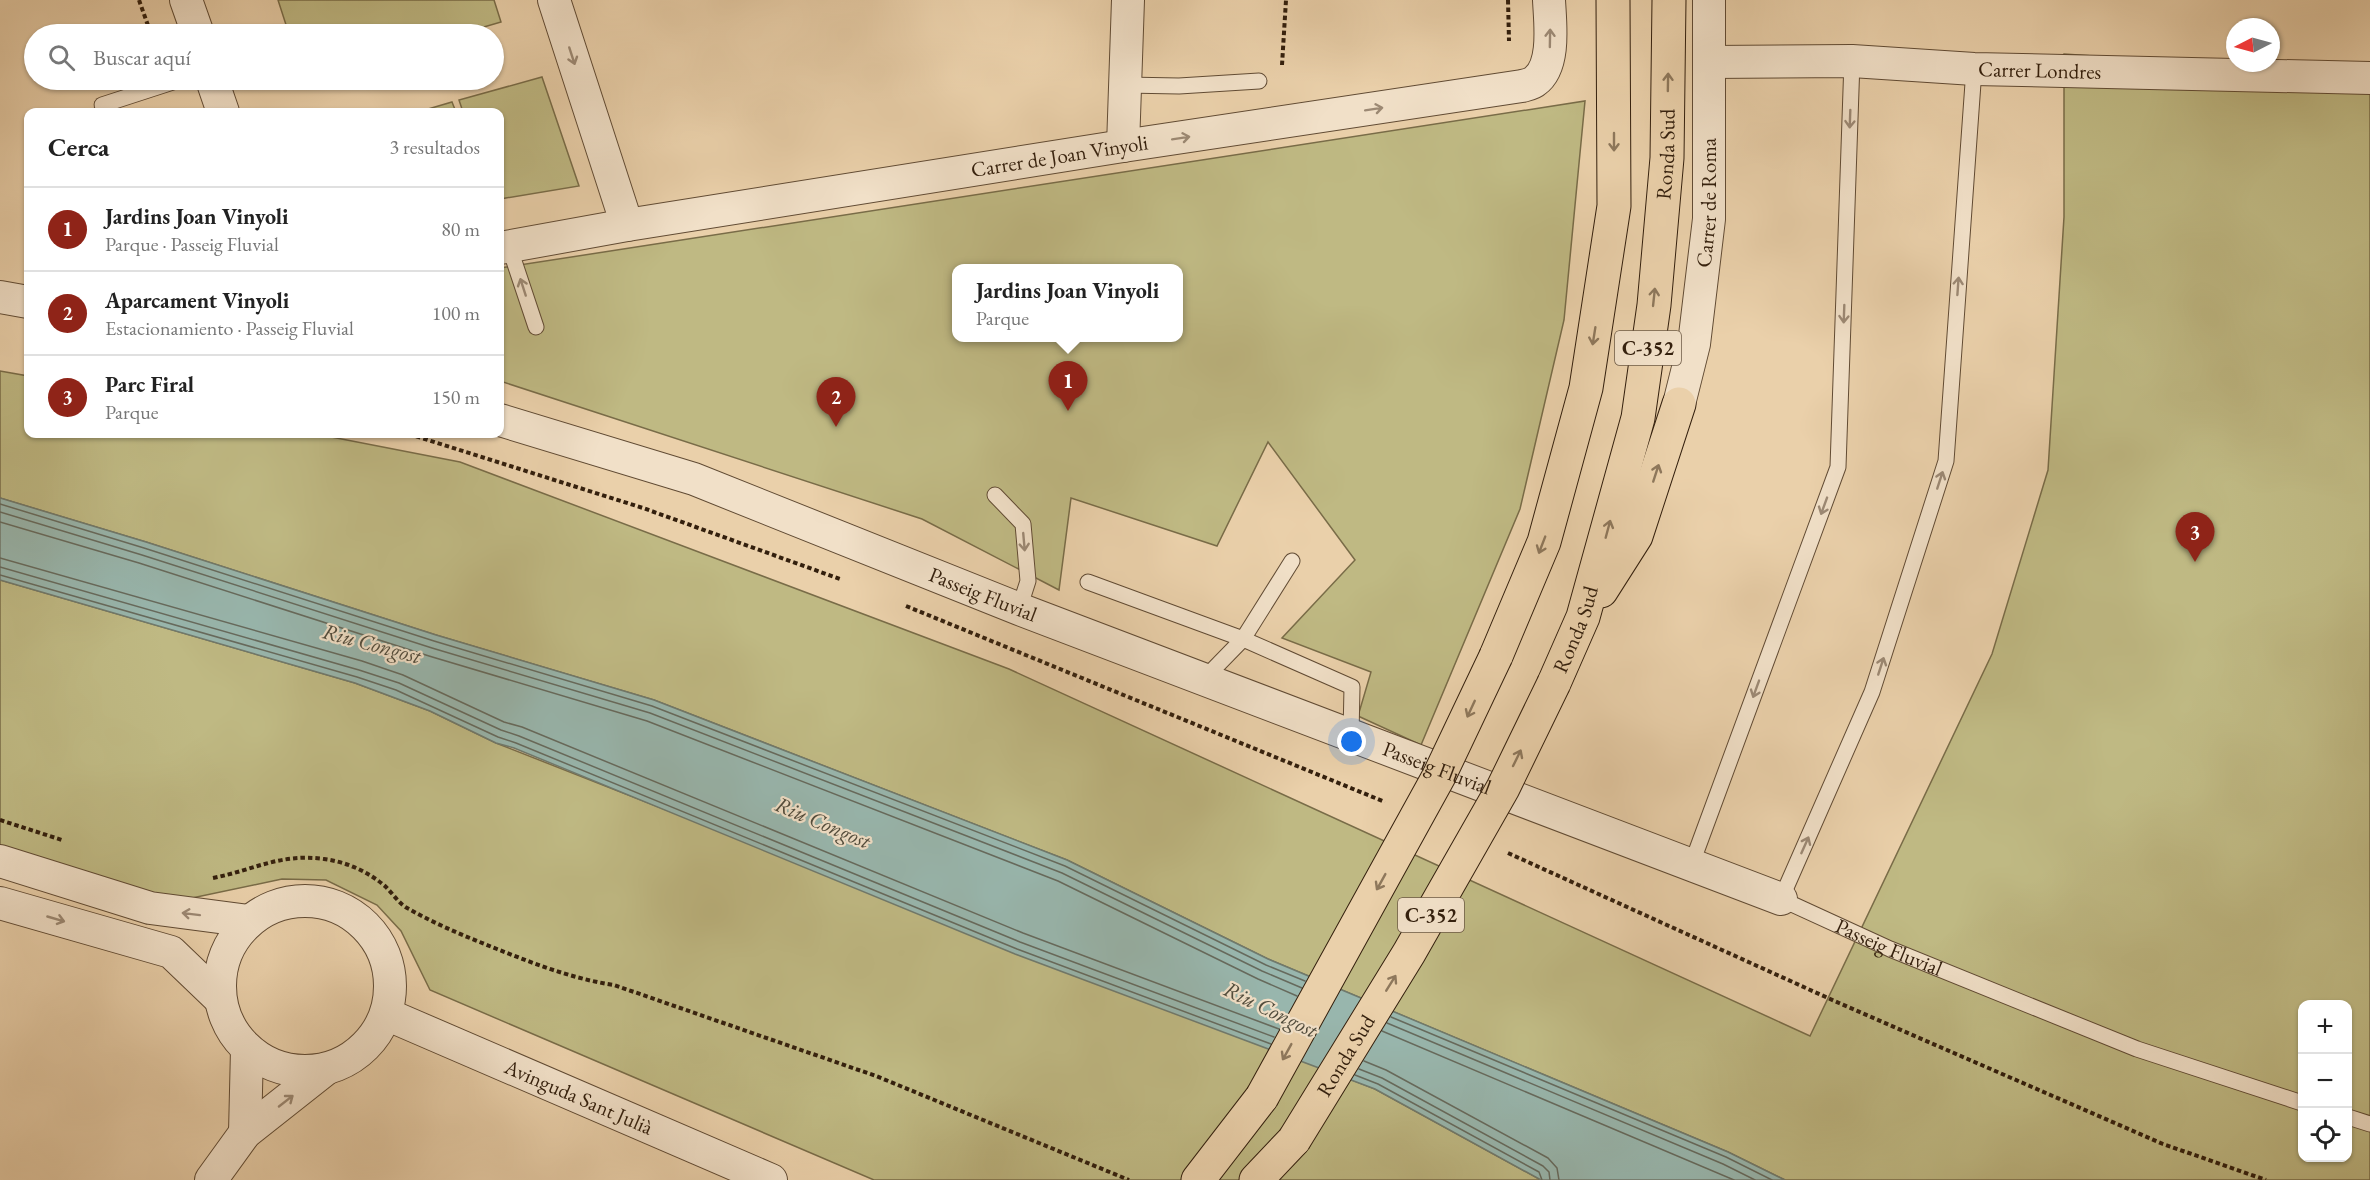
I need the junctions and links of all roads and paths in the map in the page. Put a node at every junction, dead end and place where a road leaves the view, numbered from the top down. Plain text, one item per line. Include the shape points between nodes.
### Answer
1 (140, 0) edge
2 (186, 0) edge
3 (554, 0) edge
4 (1128, 0) edge
5 (1286, 0) edge
6 (1509, 0) edge
7 (1549, 0) edge
8 (1613, 0) edge
9 (1669, 0) edge
10 (1709, 0) edge
11 (148, 24) edge
12 (194, 24) edge
13 (1509, 40) dead end
14 (1852, 61) junction
15 (1710, 62) junction
16 (1974, 69) junction
17 (1282, 75) dead end
18 (2370, 78) edge
19 (1259, 81) dead end
20 (1125, 85) junction
21 (148, 90) edge
22 (215, 90) edge
23 (102, 105) dead end
24 (222, 108) edge
25 (1123, 146) junction
26 (627, 225) junction
27 (504, 247) edge
28 (0, 297) edge
29 (24, 301) edge
30 (536, 327) dead end
31 (1679, 404) joint
32 (504, 421) edge
33 (422, 438) edge
34 (994, 495) dead end
35 (1292, 561) dead end
36 (846, 581) dead end
37 (1088, 582) dead end
38 (899, 603) dead end
39 (1019, 609) junction
40 (1583, 617) junction
41 (1243, 639) junction
42 (1204, 679) junction
43 (1351, 735) junction
44 (1395, 806) dead end
45 (1505, 852) dead end
46 (0, 861) edge
47 (1692, 864) junction
48 (212, 878) dead end
49 (1781, 899) junction
50 (0, 903) edge
51 (249, 921) junction
52 (220, 999) junction
53 (386, 1014) junction
54 (247, 1049) junction
55 (326, 1070) junction
56 (1262, 1097) junction
57 (2298, 1101) edge
58 (2352, 1118) edge
59 (2370, 1124) edge
60 (245, 1133) junction
61 (1294, 1140) junction
62 (211, 1180) edge
63 (771, 1180) edge
64 (1129, 1180) edge
65 (1198, 1180) edge
66 (1208, 1180) edge
67 (1256, 1180) edge
68 (1279, 1180) edge
69 (2266, 1180) edge

1 - 11 path
2 - 12 street
3 -> 26 street
4 - 20 street
5 - 17 path
6 - 13 path
25 -> 7 street, Carrer de Joan Vinyoli via 1522,86 1535,81 1545,66 1550,39
8 -> 56 highway, C-352, bridge via 1614,206 1586,388 1544,542 1439,776
40 -> 9 highway, Ronda Sud / C-352 via 1640,407 1667,158
10 - 15 street, Carrer de Roma
14 - 15 street, Carrer Londres
14 - 16 street, Carrer Londres
14 -> 47 lane via 1838,467
15 - 31 street, Carrer de Roma via 1709,219 1694,344
16 - 18 street, Carrer Londres
49 -> 16 lane via 1872,692 1946,461
19 - 20 lane
20 - 25 street
21 - 23 lane
22 - 24 street
25 - 26 street, Carrer de Joan Vinyoli
26 - 27 street, Carrer de Joan Vinyoli
30 -> 27 lane
28 - 29 street
40 -> 31 highway via 1636,536
32 - 39 street, Passeig Fluvial via 694,479
33 - 36 path via 643,508
34 -> 39 lane via 1023,524 1028,581
35 - 41 lane
37 - 41 lane
38 - 44 path
39 - 42 street, Passeig Fluvial
61 -> 40 highway, Ronda Sud / C-352, bridge via 1409,953 1491,809
41 - 42 lane
41 - 43 lane via 1352,687
42 - 43 street, Passeig Fluvial
43 - 47 street, Passeig Fluvial
45 - 69 path via 2163,1144
51 -> 46 street via 150,908
47 - 49 street, Passeig Fluvial
48 - 64 path via 285,858 343,862 382,884 406,908 530,962 588,981 614,985 876,1076
49 - 57 lane, Passeig Fluvial via 1890,949 2137,1049
50 -> 52 street via 171,952
51 - 52 street via 231,943 224,961
51 - 53 street via 272,906 300,900 328,903 353,915 373,934 386,959 391,987
52 - 54 street via 229,1026
53 - 55 street via 373,1039 352,1058
53 - 63 street, Avinguda Sant Julià
54 - 55 street via 271,1065 298,1072
54 - 60 street
60 -> 55 street
56 - 65 highway
56 - 66 highway, C-352
58 - 59 lane
60 - 62 street
61 - 67 highway, Ronda Sud / C-352
61 - 68 highway

